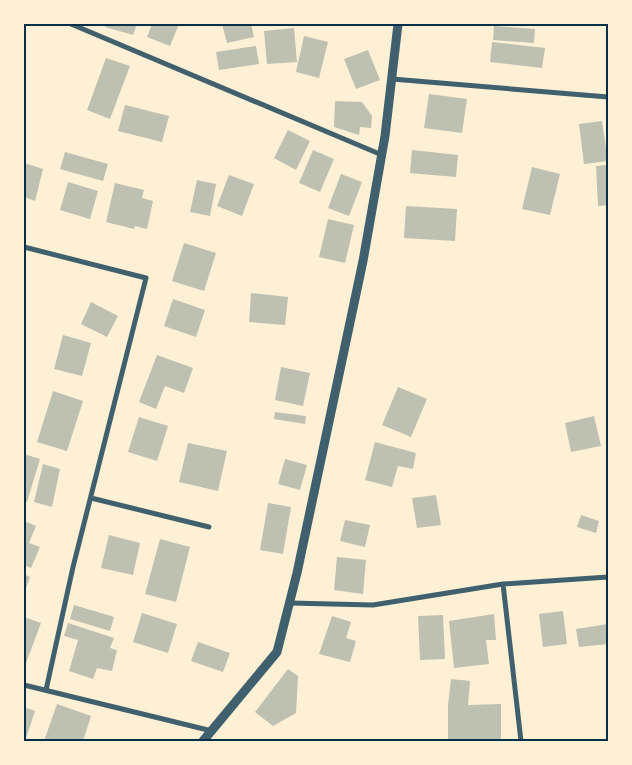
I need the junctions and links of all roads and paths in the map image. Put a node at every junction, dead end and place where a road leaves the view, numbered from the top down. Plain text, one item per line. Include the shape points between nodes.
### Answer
1 (72, 24) edge
2 (398, 24) edge
3 (392, 80) junction
4 (608, 97) edge
5 (382, 155) junction
6 (24, 247) edge
7 (91, 498) junction
8 (209, 527) dead end
9 (608, 577) edge
10 (503, 584) junction
11 (290, 603) junction
12 (24, 685) edge
13 (46, 690) junction
14 (212, 731) junction
15 (203, 741) edge
16 (521, 741) edge

1 - 5 street
2 - 3 street
3 - 4 street
3 - 5 street
5 - 11 street via 359,280
6 - 7 street via 146,278
7 - 8 street
7 - 13 street
9 - 10 street
10 - 11 street via 373,605
10 - 16 street
11 - 14 street via 277,652
12 - 13 street
13 - 14 street
14 - 15 street

